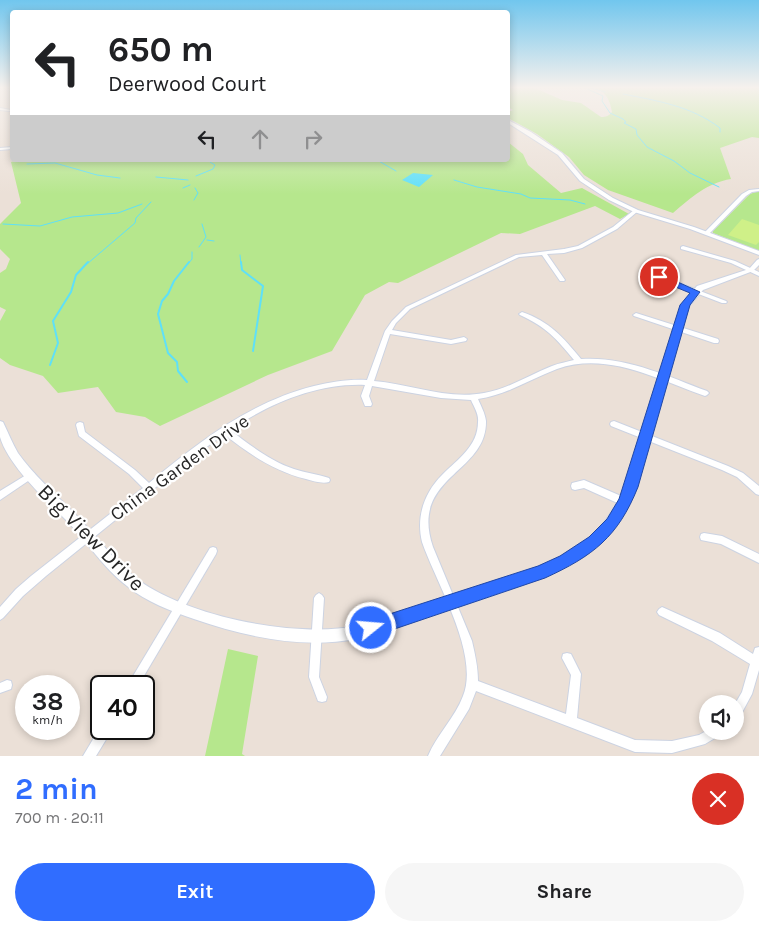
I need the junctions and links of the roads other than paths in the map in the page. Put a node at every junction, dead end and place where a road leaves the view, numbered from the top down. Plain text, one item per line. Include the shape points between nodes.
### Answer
1 (514, 123) edge
2 (759, 190) edge
3 (636, 212) junction
4 (707, 233) junction
5 (683, 248) dead end
6 (543, 253) junction
7 (759, 253) edge
8 (759, 261) edge
9 (643, 272) dead end
10 (755, 272) edge
11 (562, 280) dead end
12 (696, 292) junction
13 (724, 302) dead end
14 (522, 314) dead end
15 (636, 314) dead end
16 (678, 328) junction
17 (388, 331) junction
18 (464, 339) dead end
19 (716, 341) dead end
20 (578, 361) junction
21 (663, 378) junction
22 (370, 383) junction
23 (706, 393) dead end
24 (474, 397) junction
25 (368, 404) dead end
26 (614, 424) dead end
27 (0, 425) edge
28 (80, 425) dead end
29 (224, 430) junction
30 (645, 437) junction
31 (31, 475) junction
32 (326, 480) dead end
33 (575, 486) dead end
34 (149, 488) junction
35 (759, 491) edge
36 (0, 496) edge
37 (625, 502) junction
38 (87, 536) junction
39 (704, 537) dead end
40 (213, 551) dead end
41 (759, 559) edge
42 (319, 598) dead end
43 (450, 604) junction
44 (179, 608) junction
45 (662, 612) dead end
46 (0, 615) edge
47 (316, 636) junction
48 (758, 657) edge
49 (567, 658) dead end
50 (139, 675) edge
51 (472, 684) junction
52 (322, 697) dead end
53 (744, 699) edge
54 (571, 722) junction
55 (699, 739) edge
56 (99, 740) edge
57 (89, 756) edge
58 (434, 756) edge

1 - 3 street via 560,154 582,180
2 - 4 street via 744,195
3 - 4 street
3 - 6 street via 580,247
4 - 7 street
5 - 10 street via 733,262
6 - 11 street
6 - 17 street via 518,256 415,303
8 - 10 street
9 - 12 street
10 - 12 street via 700,288
12 - 13 street
12 - 16 street, Big View Drive via 685,305
14 - 20 street via 553,330
15 - 16 street
16 - 19 street
16 - 21 street, Big View Drive
17 - 18 street via 450,342
17 - 22 street
20 - 21 street, China Garden Drive via 626,366
20 - 24 street, China Garden Drive via 514,387
21 - 23 street, China Garden Drive
21 - 30 street, Big View Drive
22 - 24 street, China Garden Drive via 438,395
22 - 25 street via 365,396
22 - 29 street, China Garden Drive via 346,383 295,395 266,406
24 - 43 street via 482,420 478,444 434,487 427,501 424,520 425,540
26 - 30 street
27 - 31 street, Big View Drive via 10,448
28 - 34 street via 82,434
29 - 32 street via 268,463 300,476
29 - 34 street, China Garden Drive
30 - 35 street via 725,468
30 - 37 street, Big View Drive
31 - 36 street
31 - 38 street, Big View Drive
33 - 37 street via 584,484
34 - 38 street, China Garden Drive
37 - 43 street, Big View Drive via 612,524 594,542 565,561
38 - 44 street, Big View Drive via 131,582
38 - 46 street, China Garden Drive via 25,587
39 - 41 street via 722,540
40 - 44 street
42 - 47 street
43 - 47 street, Big View Drive via 357,633
43 - 51 street via 469,645
44 - 47 street, Big View Drive via 270,634
44 - 50 street
45 - 48 street
47 - 52 street via 314,677
48 - 53 street
49 - 54 street via 576,674
51 - 54 street
51 - 58 street via 461,712
54 - 55 street via 625,743 657,748 687,744
56 - 57 street

